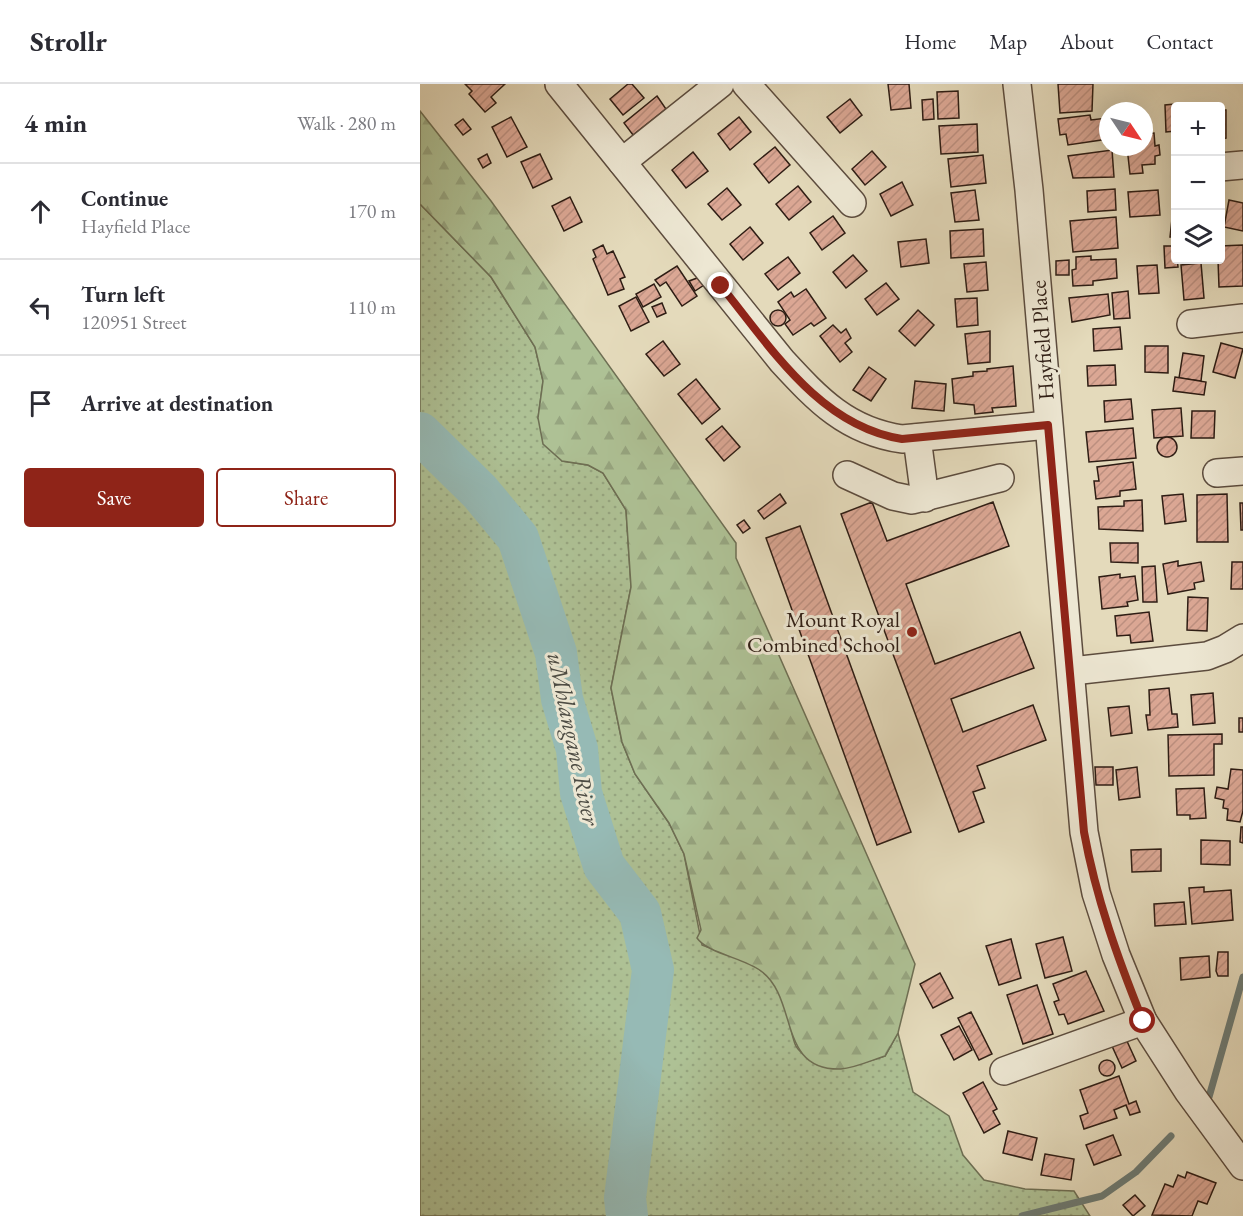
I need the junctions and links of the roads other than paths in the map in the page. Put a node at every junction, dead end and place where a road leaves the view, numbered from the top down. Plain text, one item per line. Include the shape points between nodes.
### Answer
1 (559, 84) edge
2 (720, 84) edge
3 (746, 84) edge
4 (1017, 84) edge
5 (622, 162) junction
6 (1243, 165) edge
7 (1225, 167) edge
8 (852, 202) dead end
9 (1243, 318) edge
10 (1191, 324) dead end
11 (1048, 425) junction
12 (917, 438) junction
13 (847, 475) dead end
14 (1000, 478) dead end
15 (925, 498) junction
16 (1243, 638) edge
17 (1072, 671) junction
18 (1143, 1021) junction
19 (1004, 1071) dead end
20 (1243, 1166) edge

1 - 5 street
2 - 5 street
3 - 8 street
4 - 11 street, Hayfield Place
5 - 12 street via 814,396 840,417 883,436
6 - 7 street
9 - 10 street
11 - 12 street
11 - 17 street, Hayfield Place
12 - 15 street
13 - 15 street via 899,498
14 - 15 street
16 - 17 street via 1207,656
17 - 18 street, Hayfield Place via 1084,832 1094,882 1116,955
18 - 19 street
18 - 20 street, Hayfield Place

